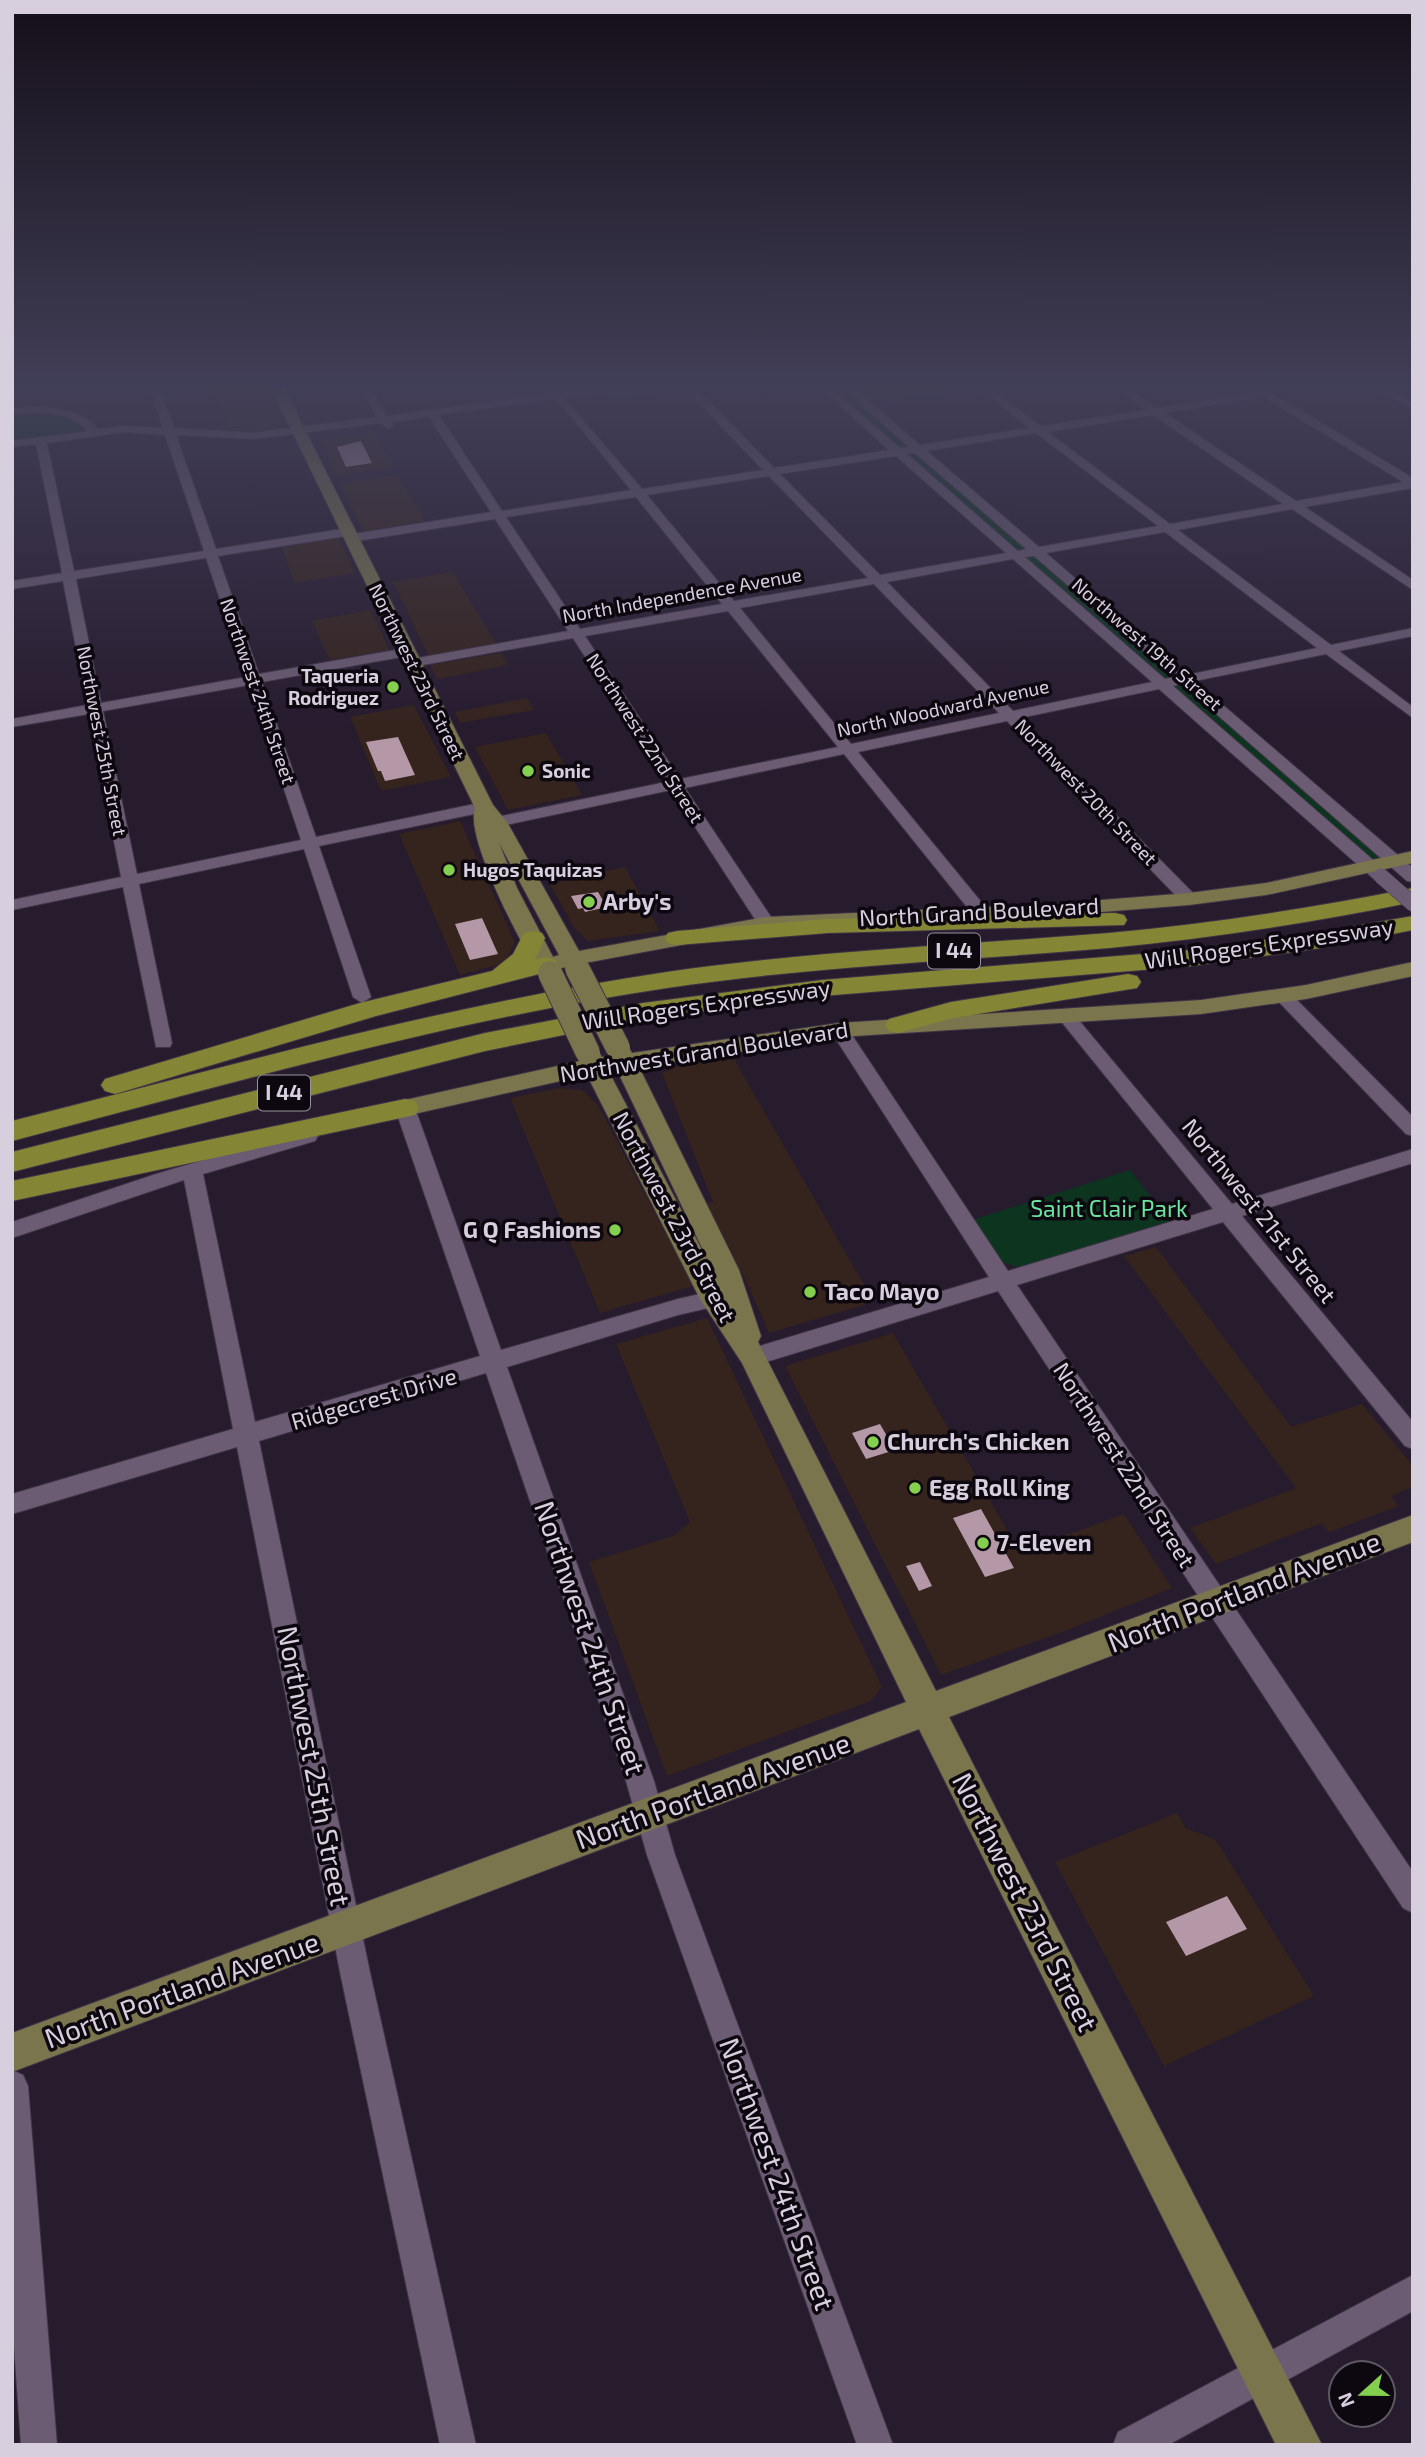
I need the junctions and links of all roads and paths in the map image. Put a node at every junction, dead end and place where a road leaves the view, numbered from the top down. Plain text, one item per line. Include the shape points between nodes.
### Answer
1 (53, 501) edge
2 (192, 501) edge
3 (332, 501) edge
4 (489, 501) edge
5 (585, 501) edge
6 (645, 501) edge
7 (801, 501) edge
8 (953, 501) edge
9 (978, 501) edge
10 (1131, 501) edge
11 (1287, 501) edge
12 (1314, 501) edge
13 (1293, 505) junction
14 (498, 515) junction
15 (1167, 528) junction
16 (349, 535) junction
17 (1036, 551) junction
18 (210, 554) junction
19 (1015, 555) junction
20 (69, 576) junction
21 (877, 579) junction
22 (12, 585) edge
23 (1413, 586) edge
24 (731, 606) junction
25 (1413, 632) edge
26 (576, 633) junction
27 (1328, 650) junction
28 (410, 657) junction
29 (254, 680) junction
30 (1186, 680) junction
31 (1162, 684) junction
32 (95, 708) junction
33 (1413, 714) edge
34 (1011, 716) junction
35 (12, 723) edge
36 (848, 749) junction
37 (676, 785) junction
38 (488, 818) junction
39 (310, 843) junction
40 (1396, 868) edge
41 (131, 881) junction
42 (1413, 895) edge
43 (1189, 899) junction
44 (1413, 904) edge
45 (12, 905) edge
46 (981, 913) junction
47 (1280, 919) junction
48 (766, 923) junction
49 (1413, 923) edge
50 (533, 938) junction
51 (677, 938) junction
52 (1253, 950) junction
53 (575, 963) junction
54 (548, 969) junction
55 (1413, 969) edge
56 (502, 974) junction
57 (1283, 996) junction
58 (362, 997) dead end
59 (1066, 1016) junction
60 (898, 1025) junction
61 (839, 1030) junction
62 (163, 1043) dead end
63 (621, 1054) junction
64 (668, 1056) junction
65 (591, 1060) junction
66 (641, 1095) junction
67 (405, 1108) junction
68 (12, 1115) edge
69 (1413, 1129) edge
70 (12, 1131) edge
71 (1413, 1156) edge
72 (12, 1162) edge
73 (192, 1170) junction
74 (12, 1191) edge
75 (1226, 1213) junction
76 (12, 1230) edge
77 (1002, 1280) junction
78 (725, 1296) junction
79 (753, 1356) junction
80 (494, 1363) junction
81 (247, 1436) junction
82 (1413, 1439) edge
83 (12, 1504) edge
84 (1413, 1528) edge
85 (1215, 1603) junction
86 (928, 1711) junction
87 (649, 1814) junction
88 (1413, 1898) edge
89 (347, 1928) junction
90 (12, 2053) edge
91 (12, 2086) edge
92 (1413, 2292) edge
93 (1263, 2372) junction
94 (39, 2445) edge
95 (458, 2445) edge
96 (875, 2445) edge
97 (1131, 2445) edge
98 (1300, 2445) edge

1 - 20 street, Northwest 25th Street
2 - 18 street, Northwest 24th Street
3 - 16 main road, Northwest 23rd Street
4 - 14 street, Northwest 22nd Street
5 - 14 street
6 - 24 street
7 - 21 street, Northwest 20th Street
8 - 19 street, Northwest 19th Street
9 - 17 street, Northwest 19th Street
10 - 15 street
11 - 13 street
12 - 13 street, North Independence Avenue
13 - 15 street, North Independence Avenue
13 - 23 street
14 - 16 street
14 - 26 street, Northwest 22nd Street
15 - 17 street, North Independence Avenue
15 - 27 street
16 - 18 street
16 - 28 main road, Northwest 23rd Street
17 - 19 street, North Independence Avenue
17 - 30 street, Northwest 19th Street
18 - 20 street
18 - 29 street, Northwest 24th Street
19 - 21 street, North Independence Avenue
19 - 31 street, Northwest 19th Street
20 - 22 street
20 - 32 street, Northwest 25th Street
21 - 24 street, North Independence Avenue
21 - 34 street, Northwest 20th Street
24 - 26 street, North Independence Avenue
24 - 36 street
25 - 27 street, North Woodward Avenue
26 - 28 street, North Independence Avenue
26 - 37 street, Northwest 22nd Street
27 - 30 street, North Woodward Avenue
27 - 33 street
28 - 29 street, North Independence Avenue
28 - 38 main road, Northwest 23rd Street
29 - 32 street, North Independence Avenue
29 - 39 street, Northwest 24th Street
30 - 31 street, North Woodward Avenue
30 - 40 street, Northwest 19th Street
31 - 34 street, North Woodward Avenue
31 - 40 street, Northwest 19th Street
32 - 35 street, North Independence Avenue
32 - 41 street, Northwest 25th Street
34 - 36 street, North Woodward Avenue
34 - 43 street, Northwest 20th Street
36 - 37 street, North Woodward Avenue
36 - 46 street
37 - 38 street, North Woodward Avenue
37 - 48 street, Northwest 22nd Street
38 - 39 street, North Woodward Avenue
38 - 50 main road, Northwest 23rd Street via 492,853
38 - 53 main road, Northwest 23rd Street
39 - 41 street, North Woodward Avenue
39 - 58 street, Northwest 24th Street
40 - 43 main road, North Grand Boulevard
40 - 44 street, Northwest 19th Street, bridge
41 - 45 street, North Woodward Avenue
41 - 62 street, Northwest 25th Street
42 - 47 highway, Will Rogers Expressway / I 44
43 - 46 main road, North Grand Boulevard
46 - 48 main road, North Grand Boulevard
47 - 51 highway via 828,926
47 - 70 highway, Will Rogers Expressway / I 44 via 1107,940 813,962 629,986 476,1014
48 - 51 main road, North Grand Boulevard
49 - 52 highway, Will Rogers Expressway / I 44
50 - 54 main road, Northwest 23rd Street
50 - 56 highway via 519,964
51 - 53 main road, North Grand Boulevard
52 - 60 highway via 1170,976 951,1010
52 - 72 highway, Will Rogers Expressway / I 44 via 822,988 643,1011 472,1046
53 - 54 main road, North Grand Boulevard
53 - 63 main road, Northwest 23rd Street, bridge
54 - 56 highway
54 - 65 main road, Northwest 23rd Street, bridge
55 - 57 main road, Northwest Grand Boulevard
56 - 68 highway
57 - 59 main road, Northwest Grand Boulevard
57 - 69 street
59 - 60 main road, Northwest Grand Boulevard
59 - 75 street, Northwest 21st Street
60 - 61 main road, Northwest Grand Boulevard
61 - 64 main road, Northwest Grand Boulevard
61 - 77 street, Northwest 22nd Street
63 - 64 main road, Northwest Grand Boulevard
63 - 65 main road, Northwest Grand Boulevard
63 - 66 main road, Northwest 23rd Street
64 - 66 main road via 653,1071
65 - 67 main road, Northwest Grand Boulevard
65 - 78 main road, Northwest 23rd Street
66 - 78 main road, Northwest 23rd Street via 709,1231
67 - 73 street, Northwest Grand Boulevard
67 - 74 highway
67 - 80 street, Northwest 24th Street
71 - 75 street
73 - 76 street, Northwest Grand Boulevard
73 - 81 street, Northwest 25th Street
75 - 77 street
75 - 82 street, Northwest 21st Street
77 - 79 street
77 - 85 street, Northwest 22nd Street
78 - 79 main road, Northwest 23rd Street
78 - 80 street, Ridgecrest Drive
79 - 86 main road, Northwest 23rd Street
80 - 81 street, Ridgecrest Drive
80 - 87 street, Northwest 24th Street
81 - 83 street, Ridgecrest Drive
81 - 89 street, Northwest 25th Street
84 - 85 main road, North Portland Avenue
85 - 86 main road, North Portland Avenue
85 - 88 street, Northwest 22nd Street
86 - 87 main road, North Portland Avenue
86 - 93 main road, Northwest 23rd Street
87 - 89 main road, North Portland Avenue
87 - 96 street, Northwest 24th Street
89 - 90 main road, North Portland Avenue
89 - 95 street, Northwest 25th Street
91 - 94 street
92 - 93 street
93 - 97 street
93 - 98 main road, Northwest 23rd Street

